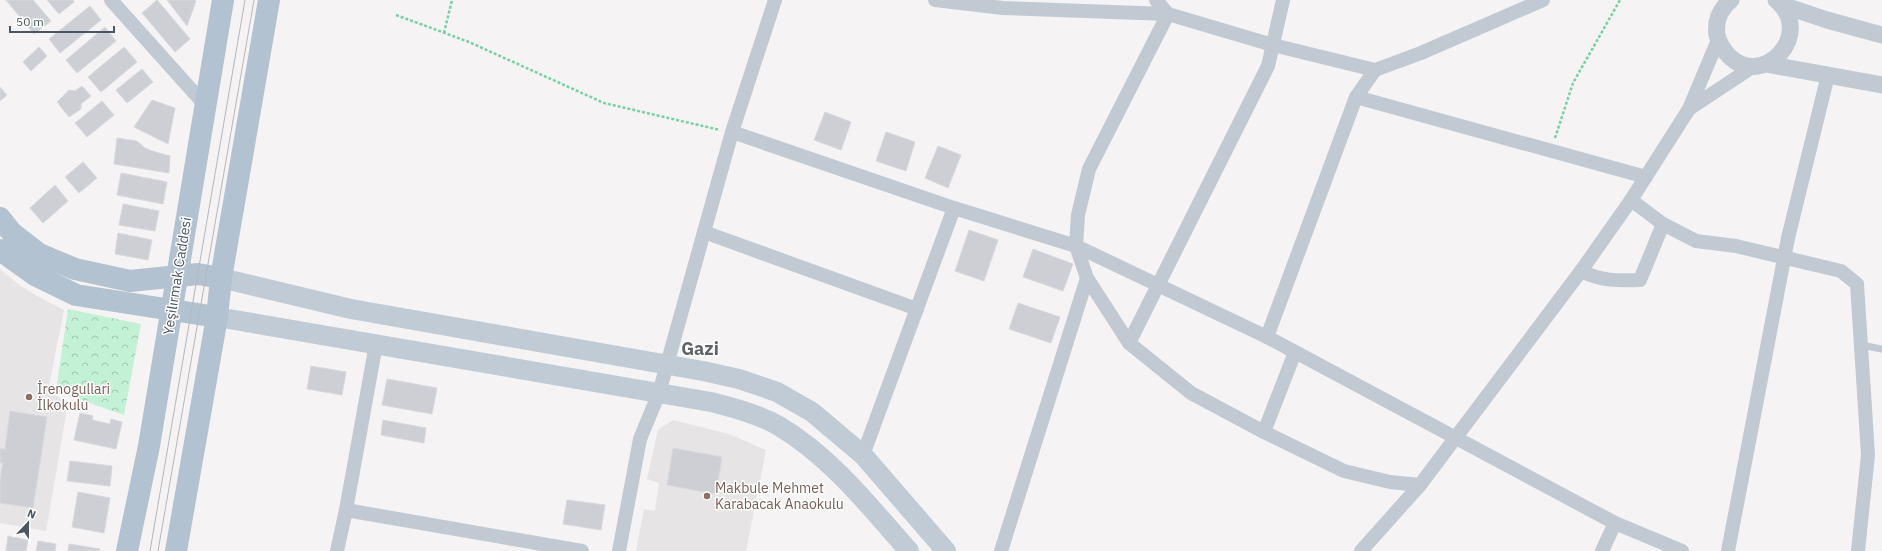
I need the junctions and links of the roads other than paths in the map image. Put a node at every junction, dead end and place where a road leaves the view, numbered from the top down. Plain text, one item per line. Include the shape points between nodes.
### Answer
1 (111, 0) edge
2 (223, 0) edge
3 (269, 0) edge
4 (775, 0) edge
5 (935, 0) edge
6 (1156, 0) edge
7 (1283, 0) edge
8 (1543, 0) edge
9 (1727, 1) edge
10 (1779, 2) edge
11 (1003, 4) edge
12 (1168, 14) junction
13 (1882, 35) edge
14 (1718, 40) junction
15 (1273, 45) junction
16 (1760, 65) junction
17 (1375, 70) junction
18 (1828, 75) junction
19 (1882, 85) edge
20 (1356, 97) junction
21 (205, 104) junction
22 (1689, 109) junction
23 (732, 132) junction
24 (1646, 177) junction
25 (1631, 200) junction
26 (954, 208) junction
27 (1663, 224) junction
28 (4, 232) edge
29 (704, 232) junction
30 (1076, 246) junction
31 (0, 250) edge
32 (1785, 258) junction
33 (1581, 271) junction
34 (177, 276) junction
35 (221, 278) junction
36 (1087, 278) junction
37 (1158, 285) junction
38 (172, 309) junction
39 (917, 309) junction
40 (217, 317) junction
41 (1267, 337) junction
42 (1129, 343) junction
43 (376, 344) junction
44 (1861, 345) junction
45 (1882, 349) edge
46 (1295, 352) junction
47 (667, 365) junction
48 (659, 393) junction
49 (1264, 432) junction
50 (1456, 437) junction
51 (863, 455) junction
52 (1420, 485) junction
53 (346, 510) junction
54 (1615, 523) junction
55 (127, 551) edge
56 (176, 551) edge
57 (337, 551) edge
58 (582, 551) edge
59 (620, 551) edge
60 (909, 551) edge
61 (946, 551) edge
62 (1001, 551) edge
63 (1361, 551) edge
64 (1602, 551) edge
65 (1682, 551) edge
66 (1728, 551) edge
67 (1858, 551) edge

1 - 21 street
2 - 21 main road, Yeşilırmak Caddesi
3 - 35 main road
4 - 23 street
5 - 11 street
6 - 12 street
7 - 15 street
8 - 17 street
9 - 14 street via 1716,27
10 - 13 street via 1827,20
10 - 16 street via 1788,16 1791,27 1790,39 1776,58
11 - 12 street
12 - 15 street
12 - 30 street via 1089,169 1078,215
14 - 16 street via 1732,59 1743,64
14 - 22 street
15 - 17 street
15 - 37 street via 1268,66
16 - 18 street
16 - 22 street
17 - 20 street
18 - 19 street
18 - 32 street
20 - 24 street
20 - 41 street
21 - 34 main road, Yeşilırmak Caddesi
22 - 24 street
23 - 26 street
23 - 29 street
24 - 25 street
25 - 27 street
25 - 33 street
26 - 30 street
26 - 39 street
27 - 32 street via 1696,241 1736,246
27 - 33 street via 1640,280 1612,281
28 - 34 main road via 39,254 75,269 130,281
29 - 39 street
29 - 47 street
30 - 36 street
30 - 37 street
31 - 38 main road via 35,275 76,295
32 - 44 street via 1841,271 1857,284
32 - 66 street
33 - 50 street
34 - 35 main road via 198,274
34 - 38 main road, Yeşilırmak Caddesi
35 - 40 main road
35 - 47 main road via 351,309
36 - 42 street
36 - 62 street
37 - 41 street
37 - 42 street
38 - 40 main road
38 - 55 main road, Yeşilırmak Caddesi via 149,446
39 - 51 street
40 - 43 main road
40 - 56 main road
41 - 46 street
42 - 49 street via 1191,393
43 - 48 main road
43 - 53 street
44 - 45 lane
44 - 67 street via 1868,455
46 - 49 street
46 - 50 street
47 - 48 street
47 - 51 main road via 739,379 777,392 812,412
48 - 59 street via 640,439
48 - 60 main road via 711,402 748,412 780,427 840,474
49 - 52 street via 1344,471 1390,482
50 - 52 street
50 - 54 street
51 - 61 main road
52 - 63 street
53 - 57 street
53 - 58 street
54 - 64 street
54 - 65 street

